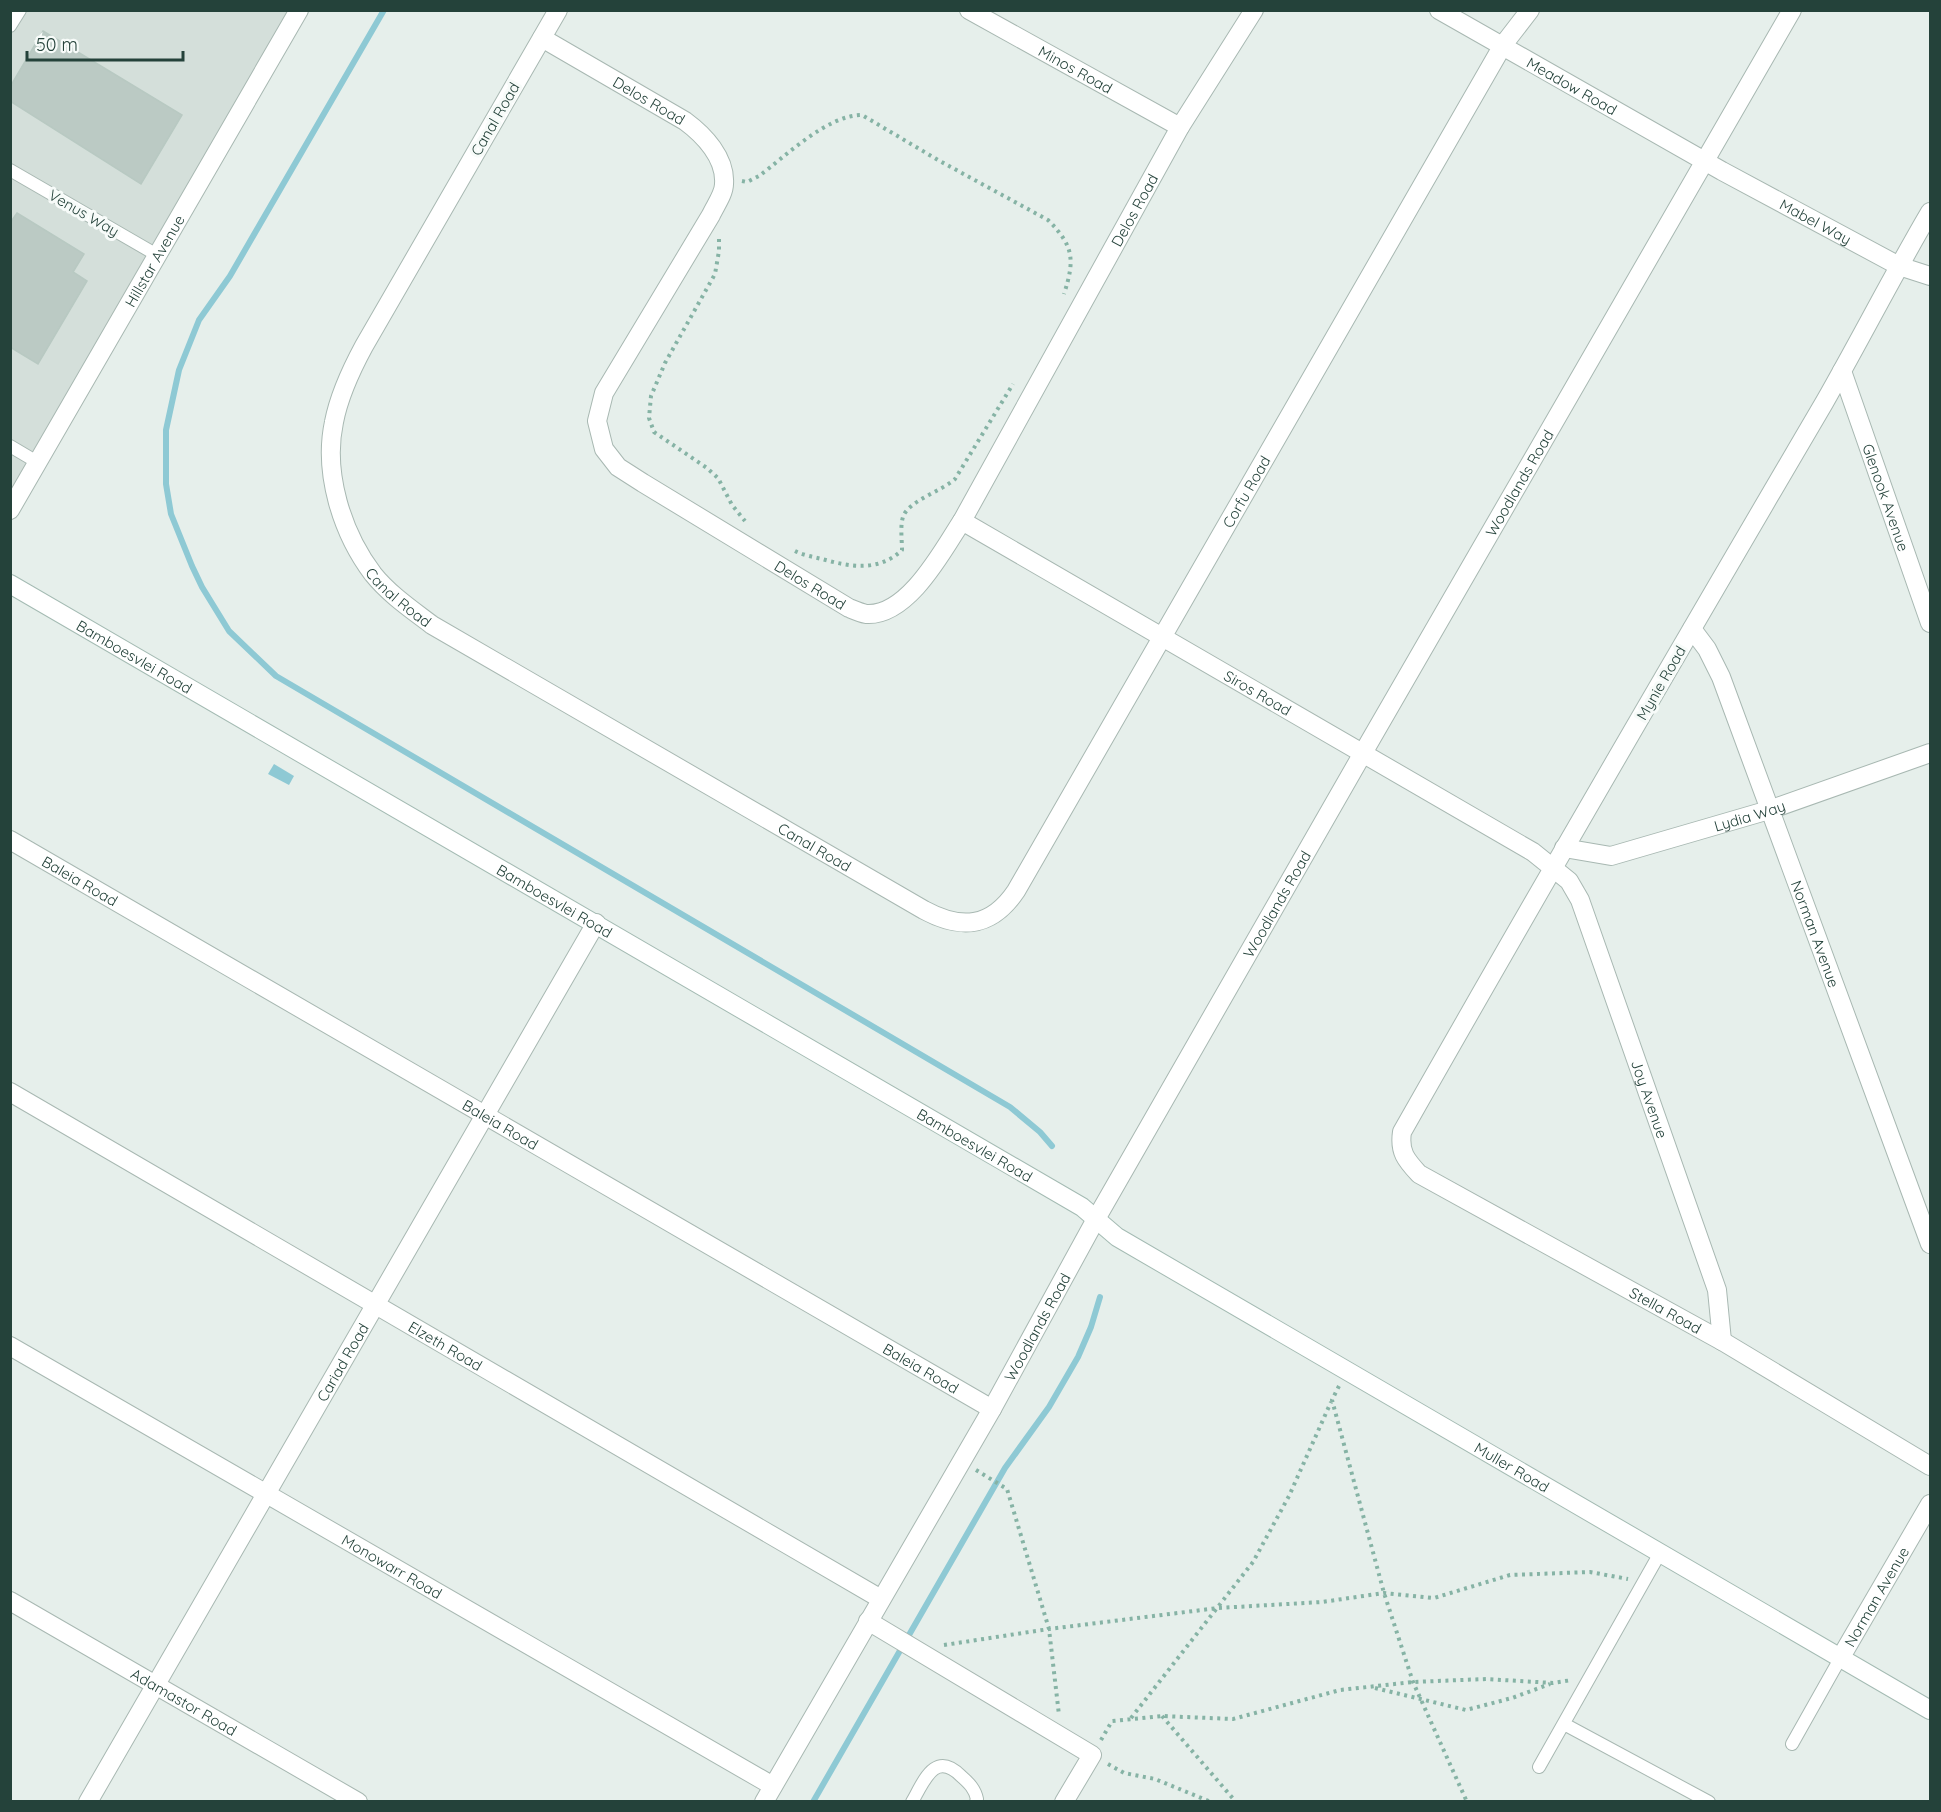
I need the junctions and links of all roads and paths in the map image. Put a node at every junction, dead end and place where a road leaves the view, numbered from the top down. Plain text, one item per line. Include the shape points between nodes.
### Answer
1 (20, 10) edge
2 (299, 10) edge
3 (558, 10) edge
4 (969, 10) edge
5 (1254, 10) edge
6 (1440, 10) edge
7 (1530, 10) edge
8 (1792, 10) edge
9 (10, 26) edge
10 (542, 38) junction
11 (1503, 45) junction
12 (1180, 127) junction
13 (1704, 160) junction
14 (10, 170) edge
15 (722, 172) junction
16 (1930, 212) edge
17 (719, 238) dead end
18 (158, 255) junction
19 (1899, 266) junction
20 (1930, 276) edge
21 (1064, 296) dead end
22 (1842, 371) junction
23 (1017, 377) dead end
24 (10, 446) edge
25 (37, 462) junction
26 (10, 510) edge
27 (962, 521) junction
28 (754, 527) dead end
29 (789, 547) dead end
30 (10, 584) edge
31 (1930, 623) edge
32 (1692, 629) junction
33 (1162, 638) junction
34 (1363, 753) junction
35 (1930, 753) edge
36 (1769, 810) junction
37 (10, 840) edge
38 (1564, 848) junction
39 (1552, 867) junction
40 (974, 922) joint
41 (596, 923) junction
42 (10, 1092) edge
43 (484, 1115) junction
44 (1403, 1156) joint
45 (1096, 1219) junction
46 (1930, 1244) edge
47 (375, 1306) junction
48 (1722, 1341) junction
49 (10, 1346) edge
50 (1346, 1371) junction
51 (1332, 1400) junction
52 (992, 1409) junction
53 (1930, 1466) edge
54 (986, 1476) dead end
55 (267, 1495) junction
56 (1930, 1504) edge
57 (1660, 1553) junction
58 (1644, 1582) junction
59 (1384, 1593) junction
60 (881, 1599) junction
61 (10, 1600) edge
62 (1218, 1608) junction
63 (868, 1621) junction
64 (1049, 1629) junction
65 (917, 1649) junction
66 (1841, 1658) junction
67 (1590, 1678) junction
68 (1413, 1682) junction
69 (1553, 1683) junction
70 (155, 1685) junction
71 (1372, 1687) junction
72 (1421, 1700) junction
73 (1930, 1710) edge
74 (1162, 1716) junction
75 (1131, 1719) junction
76 (1564, 1724) junction
77 (1061, 1736) junction
78 (1792, 1744) dead end
79 (1092, 1755) junction
80 (1539, 1767) dead end
81 (1124, 1773) dead end
82 (769, 1794) edge
83 (88, 1802) edge
84 (358, 1802) edge
85 (912, 1802) edge
86 (976, 1802) edge
87 (1064, 1802) edge
88 (1211, 1802) edge
89 (1236, 1802) edge
90 (1467, 1802) edge
91 (1709, 1802) edge

1 - 9 lane
2 - 18 street, Hillstar Avenue
3 - 10 street, Canal Road
4 - 12 street, Minos Road
5 - 12 street, Delos Road
6 - 11 street, Meadow Road
7 - 11 street, Corfu Road
8 - 13 street, Woodlands Road
10 - 15 street, Delos Road via 703,134
10 - 40 street, Canal Road via 364,346 344,390 333,424 331,458 335,490 352,539 373,574 432,625 943,920
11 - 13 street, Meadow Road
11 - 33 street, Corfu Road
12 - 27 street, Delos Road
13 - 19 street, Mabel Way
13 - 34 street, Woodlands Road
14 - 18 lane, Venus Way
15 - 21 path via 747,182 824,127 851,115 862,115 1048,220 1071,252 1072,271
15 - 27 street, Delos Road via 724,185 711,215 604,393 597,421 604,449 618,467 643,483 849,608 867,614 907,598
16 - 19 street, Mynie Road
17 - 28 path via 715,274 666,363 651,396 649,418 654,432 718,478 732,505
18 - 25 street, Hillstar Avenue
19 - 20 street, Mabel Way
19 - 22 street, Mynie Road
22 - 31 street, Glenook Avenue
22 - 32 street, Mynie Road
23 - 29 path via 955,479 908,507 902,518 902,550 894,557 876,565 848,567
24 - 25 lane
25 - 26 street, Hillstar Avenue
27 - 33 street, Siros Road
30 - 41 street, Bamboesvlei Road
32 - 36 street, Norman Avenue via 1721,677
32 - 38 street, Mynie Road
33 - 34 street, Siros Road
33 - 40 street, Corfu Road via 1016,891 998,912
34 - 39 street, Siros Road via 1533,852
34 - 45 street, Woodlands Road
35 - 36 street, Lydia Way
36 - 38 street, Lydia Way via 1611,856
36 - 46 street, Norman Avenue
37 - 43 street, Baleia Road
38 - 39 street, Mynie Road
39 - 44 street, Mynie Road via 1402,1132
39 - 48 street, Joy Avenue via 1569,881 1580,900 1717,1290
41 - 43 street, Cariad Road
41 - 45 street, Bamboesvlei Road via 1082,1207
42 - 47 street, Elzeth Road
43 - 47 street, Cariad Road
43 - 52 street, Baleia Road
44 - 48 street, Stella Road via 1419,1174
45 - 50 street, Muller Road via 1117,1237
45 - 52 street, Woodlands Road
47 - 55 street, Cariad Road
47 - 60 street, Elzeth Road
48 - 53 street, Stella Road
49 - 55 street, Monowarr Road
50 - 51 path
50 - 57 street, Muller Road
51 - 59 path
51 - 62 path via 1289,1496 1253,1562
52 - 60 street, Woodlands Road
54 - 64 path via 1006,1488
55 - 70 street, Cariad Road
55 - 82 street, Monowarr Road
56 - 66 street, Norman Avenue
57 - 58 lane
57 - 66 street, Muller Road
58 - 59 path via 1590,1572 1510,1575 1434,1598
58 - 67 lane
59 - 62 path via 1322,1602
59 - 68 path
60 - 63 street, Woodlands Road
61 - 70 street, Adamastor Road
62 - 64 path
62 - 75 path
63 - 65 street
63 - 82 street, Woodlands Road
64 - 65 path
64 - 77 path
65 - 77 street
66 - 73 street, Muller Road
66 - 78 lane
67 - 69 path
67 - 76 lane
68 - 69 path via 1486,1679
68 - 71 path
68 - 72 path
69 - 72 path via 1466,1710
70 - 83 street, Cariad Road
70 - 84 street, Adamastor Road
71 - 72 path
71 - 74 path via 1340,1690 1233,1719
72 - 90 path
74 - 75 path
74 - 89 path
75 - 79 path via 1112,1721
76 - 80 lane
76 - 91 lane
77 - 79 street
79 - 87 street
81 - 88 path via 1155,1779
85 - 86 lane via 930,1771 946,1766 973,1788

